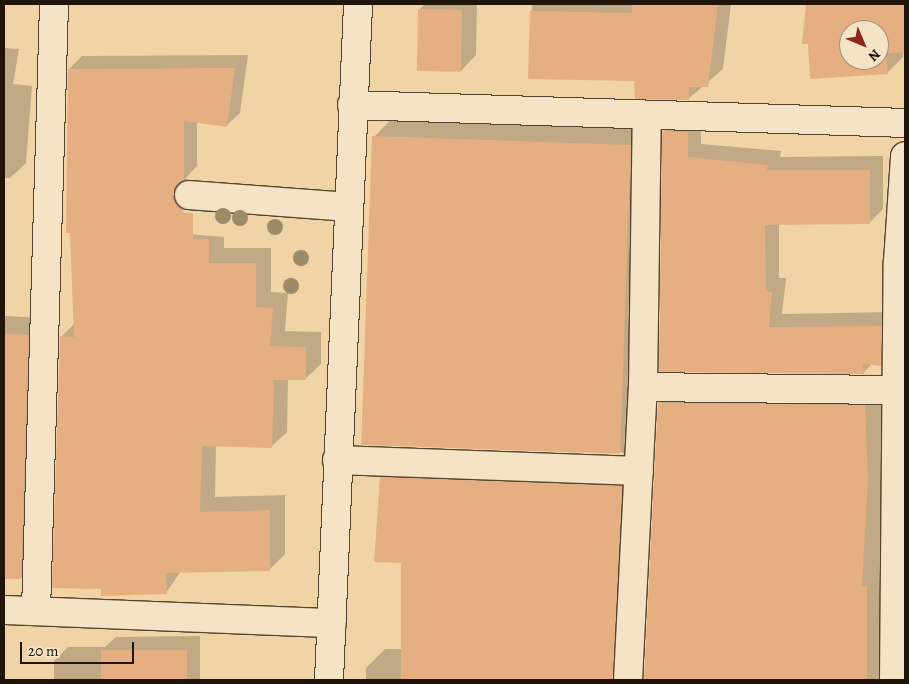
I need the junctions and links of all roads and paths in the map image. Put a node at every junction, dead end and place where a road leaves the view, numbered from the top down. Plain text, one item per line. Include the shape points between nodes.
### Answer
1 (54, 4) edge
2 (358, 4) edge
3 (352, 106) junction
4 (647, 117) junction
5 (905, 123) edge
6 (905, 156) edge
7 (189, 195) dead end
8 (349, 207) junction
9 (643, 386) junction
10 (902, 390) edge
11 (337, 460) junction
12 (639, 471) junction
13 (4, 610) edge
14 (36, 611) junction
15 (332, 623) junction
16 (329, 680) edge
17 (628, 680) edge
18 (894, 680) edge

1 - 14 street
2 - 3 street
3 - 4 street
3 - 8 street
4 - 5 street
4 - 9 street
6 - 10 street via 898,262
7 - 8 street
8 - 11 street
9 - 10 street
9 - 12 street
10 - 18 street
11 - 12 street
11 - 15 street
12 - 17 street
13 - 14 street
14 - 15 street
15 - 16 street

